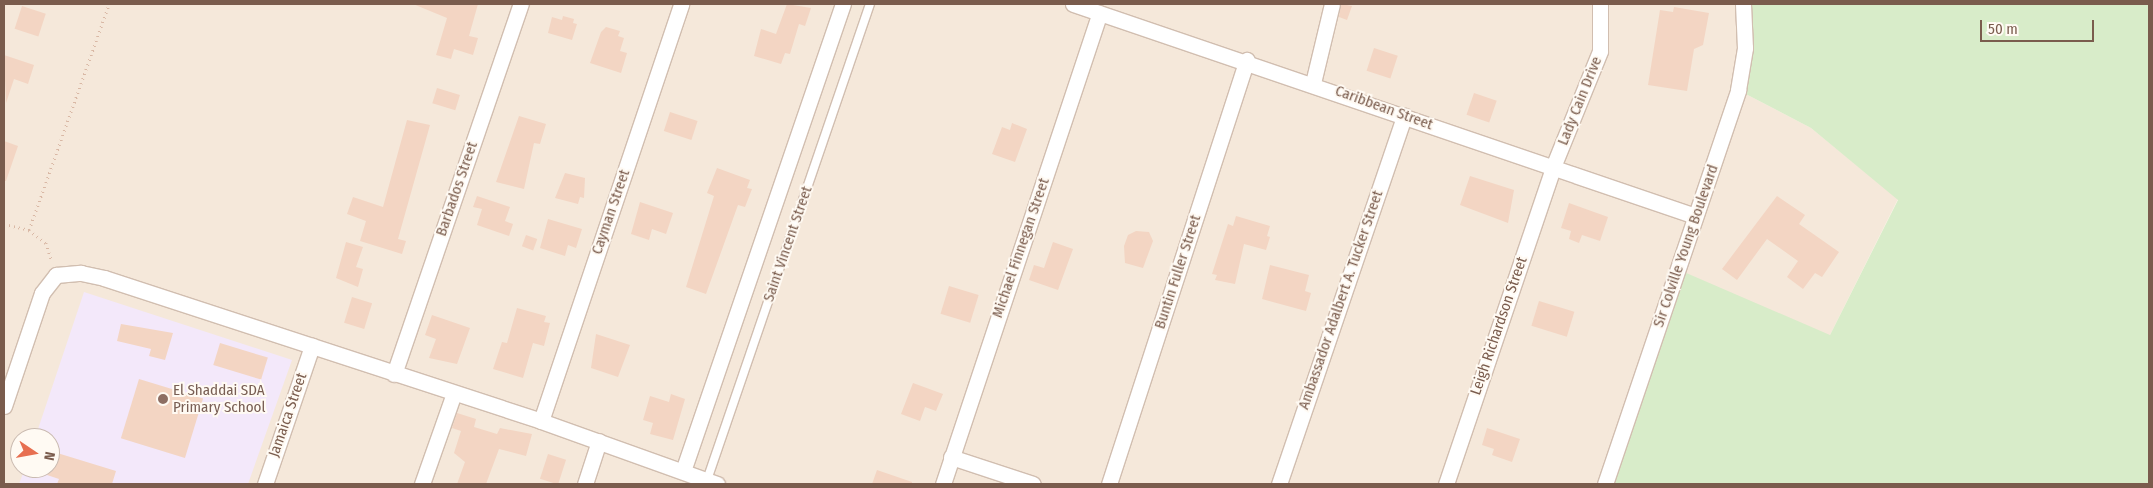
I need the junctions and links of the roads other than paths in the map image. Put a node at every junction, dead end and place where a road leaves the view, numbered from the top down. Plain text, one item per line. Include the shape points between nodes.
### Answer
1 (521, 4) edge
2 (681, 4) edge
3 (842, 4) edge
4 (870, 4) edge
5 (1073, 4) edge
6 (1332, 4) edge
7 (1600, 4) edge
8 (1743, 4) edge
9 (1100, 13) junction
10 (1247, 60) junction
11 (1313, 83) junction
12 (1404, 116) junction
13 (1553, 167) junction
14 (1695, 216) junction
15 (312, 346) junction
16 (394, 374) junction
17 (454, 393) junction
18 (4, 406) edge
19 (541, 421) junction
20 (599, 441) junction
21 (951, 457) junction
22 (683, 471) junction
23 (710, 483) edge
24 (264, 484) edge
25 (422, 484) edge
26 (585, 484) edge
27 (943, 484) edge
28 (1034, 484) edge
29 (1109, 484) edge
30 (1279, 484) edge
31 (1446, 484) edge
32 (1605, 484) edge

1 - 16 street, Barbados Street
2 - 19 street, Cayman Street
3 - 22 street, Saint Vincent Street
4 - 23 lane, Saint Vincent Street
5 - 9 street, Caribbean Street
6 - 11 street
7 - 13 street, Lady Cain Drive via 1600,51
8 - 14 street, Sir Colville Young Boulevard via 1745,48 1738,90
9 - 10 street, Caribbean Street
9 - 21 street, Michael Finnegan Street
10 - 11 street, Caribbean Street
10 - 29 street, Buntin Fuller Street
11 - 12 street, Caribbean Street
12 - 13 street, Caribbean Street
12 - 30 street, Ambassador Adalbert A. Tucker Street
13 - 14 street, Caribbean Street
13 - 31 street, Leigh Richardson Street
14 - 32 street, Sir Colville Young Boulevard
15 - 16 street
15 - 18 street via 104,278 81,273 56,275 42,293
15 - 24 street, Jamaica Street
16 - 17 street
17 - 19 street
17 - 25 street
19 - 20 street
20 - 22 street
20 - 26 street
21 - 27 street, Michael Finnegan Street
21 - 28 street
22 - 23 street

